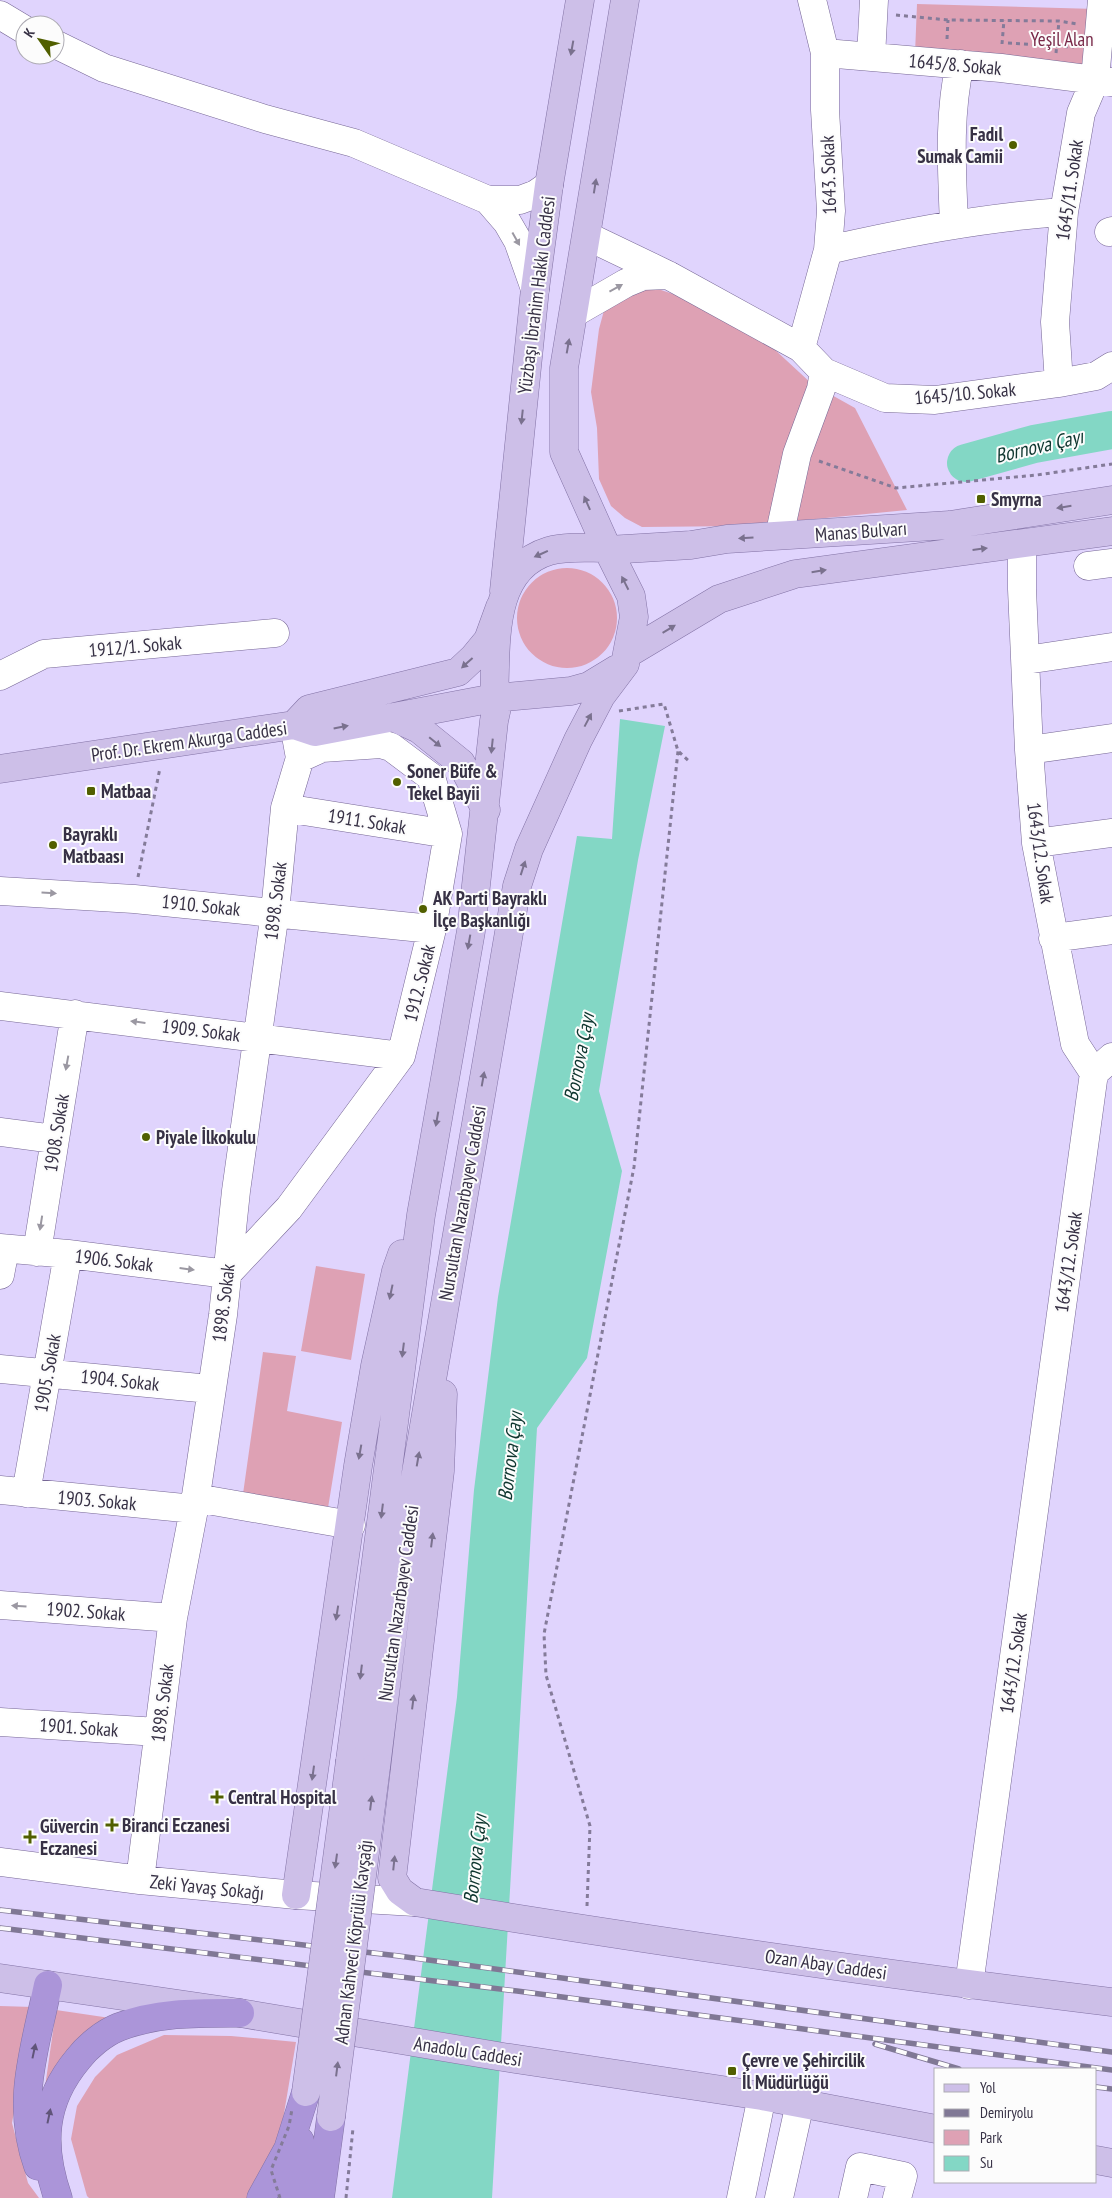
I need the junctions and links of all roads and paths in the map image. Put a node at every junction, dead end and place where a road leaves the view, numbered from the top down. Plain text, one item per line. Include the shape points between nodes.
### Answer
1 (580, 0) edge
2 (624, 0) edge
3 (812, 0) edge
4 (1102, 0) edge
5 (874, 7) edge
6 (0, 15) edge
7 (1059, 21) junction
8 (15, 24) edge
9 (1100, 27) junction
10 (65, 49) edge
11 (825, 53) junction
12 (871, 57) junction
13 (960, 64) junction
14 (1054, 75) junction
15 (1104, 81) edge
16 (549, 185) junction
17 (488, 200) junction
18 (1064, 212) junction
19 (954, 225) junction
20 (588, 236) junction
21 (828, 250) junction
22 (668, 275) junction
23 (535, 289) junction
24 (574, 313) junction
25 (801, 348) junction
26 (1112, 366) edge
27 (824, 372) junction
28 (1059, 383) junction
29 (797, 454) junction
30 (1112, 464) edge
31 (1112, 500) edge
32 (782, 523) dead end
33 (1112, 531) edge
34 (1022, 544) junction
35 (607, 549) junction
36 (502, 599) junction
37 (275, 633) dead end
38 (1112, 647) edge
39 (626, 659) junction
40 (1026, 660) junction
41 (0, 676) edge
42 (497, 698) junction
43 (393, 717) junction
44 (613, 719) dead end
45 (294, 725) junction
46 (1112, 738) edge
47 (164, 743) junction
48 (1029, 750) junction
49 (678, 751) junction
50 (300, 758) junction
51 (690, 762) dead end
52 (0, 769) edge
53 (285, 808) junction
54 (486, 810) junction
55 (1112, 833) edge
56 (448, 834) junction
57 (1036, 843) junction
58 (0, 891) edge
59 (134, 898) junction
60 (275, 912) junction
61 (432, 929) junction
62 (1112, 930) edge
63 (1054, 938) junction
64 (0, 1006) edge
65 (76, 1014) junction
66 (256, 1036) junction
67 (401, 1056) junction
68 (1103, 1065) edge
69 (0, 1132) edge
70 (54, 1139) junction
71 (421, 1214) junction
72 (2, 1248) edge
73 (37, 1252) junction
74 (68, 1254) junction
75 (227, 1274) junction
76 (0, 1275) edge
77 (442, 1317) junction
78 (0, 1369) edge
79 (47, 1372) junction
80 (210, 1389) junction
81 (13, 1492) edge
82 (195, 1504) junction
83 (351, 1525) junction
84 (0, 1605) edge
85 (173, 1618) junction
86 (0, 1722) edge
87 (158, 1732) junction
88 (350, 1760) joint
89 (376, 1767) joint
90 (0, 1862) edge
91 (140, 1880) junction
92 (296, 1895) junction
93 (415, 1902) junction
94 (586, 1929) junction
95 (0, 1978) edge
96 (48, 1985) junction
97 (969, 1985) junction
98 (1112, 2002) edge
99 (240, 2013) junction
100 (306, 2092) junction
101 (762, 2096) junction
102 (800, 2103) junction
103 (331, 2117) junction
104 (934, 2129) edge
105 (1097, 2160) edge
106 (1112, 2163) edge
107 (57, 2198) edge
108 (261, 2198) edge
109 (292, 2198) edge
110 (320, 2198) edge
111 (334, 2198) edge
112 (741, 2198) edge
113 (779, 2198) edge
114 (854, 2198) edge
115 (898, 2198) edge

1 -> 16 main road, Yüzbaşı İbrahim Hakkı Caddesi
20 -> 2 main road, Yüzbaşı İbrahim Hakkı Caddesi
3 - 11 street, 1643. Sokak
4 - 9 street, 1645/11. Sokak
5 - 7 path via 948,20
5 - 12 street
6 - 8 street
7 - 9 path
7 - 14 path
9 - 15 street, 1645/11. Sokak
10 - 17 street via 104,68 354,144
11 - 12 street, 1645/8. Sokak
11 - 21 street, 1643. Sokak via 831,210
12 - 13 street, 1645/8. Sokak
13 - 14 street, 1645/8. Sokak
13 - 19 street via 955,85 951,166
14 - 15 street, 1645/8. Sokak
15 - 18 street, 1645/11. Sokak via 1080,113
16 - 17 street via 520,200
16 - 23 main road, Yüzbaşı İbrahim Hakkı Caddesi
17 -> 23 street via 518,241
18 - 19 street
18 - 28 street, 1645/11. Sokak via 1055,322
19 - 21 street
20 - 22 street, 1645/10. Sokak
20 - 24 main road, Yüzbaşı İbrahim Hakkı Caddesi
21 - 25 street, 1643. Sokak
24 -> 22 street via 626,282 643,276
22 - 25 street, 1645/10. Sokak
23 -> 36 main road, Yüzbaşı İbrahim Hakkı Caddesi
35 -> 24 main road, Yüzbaşı İbrahim Hakkı Caddesi via 564,452 564,368
25 - 27 street, 1645/10. Sokak
26 - 28 street, 1645/10. Sokak via 1096,376
27 - 28 street, 1645/10. Sokak via 885,398 935,400
27 - 29 street
29 - 30 path via 896,488 1037,475
29 - 32 street
31 -> 35 main road, Manas Bulvarı via 950,526
33 - 34 main road, Manas Bulvarı
39 -> 34 main road, Manas Bulvarı via 719,599 795,574
34 - 40 street, 1643/12. Sokak
35 -> 36 main road via 549,551 531,559 516,572
39 -> 35 main road via 634,617 631,596
36 - 42 main road
36 -> 45 main road via 488,640 458,672 309,709
37 - 41 street, 1912/1. Sokak via 44,654
38 - 40 street
39 - 42 main road via 589,686 571,691
77 -> 39 main road, Nursultan Nazarbayev Caddesi via 517,886 529,849 578,740
40 - 48 street, 1643/12. Sokak
42 - 43 main road, Prof. Dr. Ekrem Akurga Caddesi
42 -> 54 main road, Nursultan Nazarbayev Caddesi
45 -> 43 main road, Prof. Dr. Ekrem Akurga Caddesi via 315,732
43 -> 54 main road via 419,729 460,763
44 - 49 path via 618,711 664,704
45 - 47 main road, Prof. Dr. Ekrem Akurga Caddesi
45 - 50 street, 1898. Sokak
46 - 48 street
47 - 52 main road, Prof. Dr. Ekrem Akurga Caddesi
47 - 59 path
48 - 57 street, 1643/12. Sokak
49 - 51 path
49 - 94 path via 634,1167 544,1634 546,1675 590,1826
50 - 53 street, 1898. Sokak
50 - 56 street, 1912. Sokak via 322,748 381,744 391,748 431,777
53 - 56 street, 1911. Sokak
53 - 60 street, 1898. Sokak
54 -> 71 main road, Nursultan Nazarbayev Caddesi via 471,931
55 - 57 street
56 - 61 street, 1912. Sokak
57 - 63 street, 1643/12. Sokak
58 -> 59 street, 1910. Sokak
59 - 60 street, 1910. Sokak
60 - 61 street, 1910. Sokak
60 - 66 street, 1898. Sokak
61 - 67 street, 1912. Sokak
62 - 63 street
63 - 68 street, 1643/12. Sokak via 1074,1044
64 - 65 street, 1909. Sokak
66 -> 65 street, 1909. Sokak
65 -> 70 street, 1908. Sokak
66 - 67 street, 1909. Sokak
66 - 75 street, 1898. Sokak
67 - 75 street, 1912. Sokak via 289,1208
68 - 97 street, 1643/12. Sokak
69 - 70 street
70 -> 73 street, 1908. Sokak
71 -> 83 main road via 396,1271 375,1366
71 -> 88 main road, Nursultan Nazarbayev Caddesi
72 - 73 street, 1906. Sokak
72 - 76 street
73 - 74 street, 1906. Sokak
74 -> 75 street, 1906. Sokak
74 - 79 street, 1905. Sokak
75 - 80 street, 1898. Sokak
89 -> 77 main road, Nursultan Nazarbayev Caddesi via 403,1548
93 -> 77 main road via 400,1892 392,1878 440,1471
78 - 79 street, 1904. Sokak
79 - 80 street, 1904. Sokak
79 - 81 street, 1905. Sokak
80 - 82 street, 1898. Sokak
81 - 82 street, 1903. Sokak
82 - 83 street, 1903. Sokak
82 - 85 street, 1898. Sokak
83 -> 92 main road
85 -> 84 street, 1902. Sokak
85 - 87 street, 1898. Sokak
86 - 87 street, 1901. Sokak
87 - 91 street, 1898. Sokak
88 -> 100 main road, Adnan Kahveci Köprülü Kavşağı, bridge
103 -> 89 main road, Adnan Kahveci Köprülü Kavşağı, bridge
90 - 91 street, Zeki Yavaş Sokağı
91 - 92 street, Zeki Yavaş Sokağı
92 - 93 street, Zeki Yavaş Sokağı
93 - 94 main road, Ozan Abay Caddesi
94 - 97 main road, Ozan Abay Caddesi
95 - 96 main road, Anadolu Caddesi
96 - 99 main road, Anadolu Caddesi
107 -> 96 highway via 40,2174 33,2154 26,2106 28,2080
97 - 98 main road, Ozan Abay Caddesi
99 - 101 main road, Anadolu Caddesi
107 -> 99 highway via 46,2153 54,2093 87,2048 118,2027 138,2021 176,2013
100 - 108 highway, bridge via 288,2149
100 - 109 highway
101 - 102 main road, Anadolu Caddesi
101 - 112 street
102 - 104 main road, Anadolu Caddesi
102 - 113 street
103 - 110 highway
103 - 111 highway
105 - 106 main road
114 - 115 street via 860,2167 902,2176

